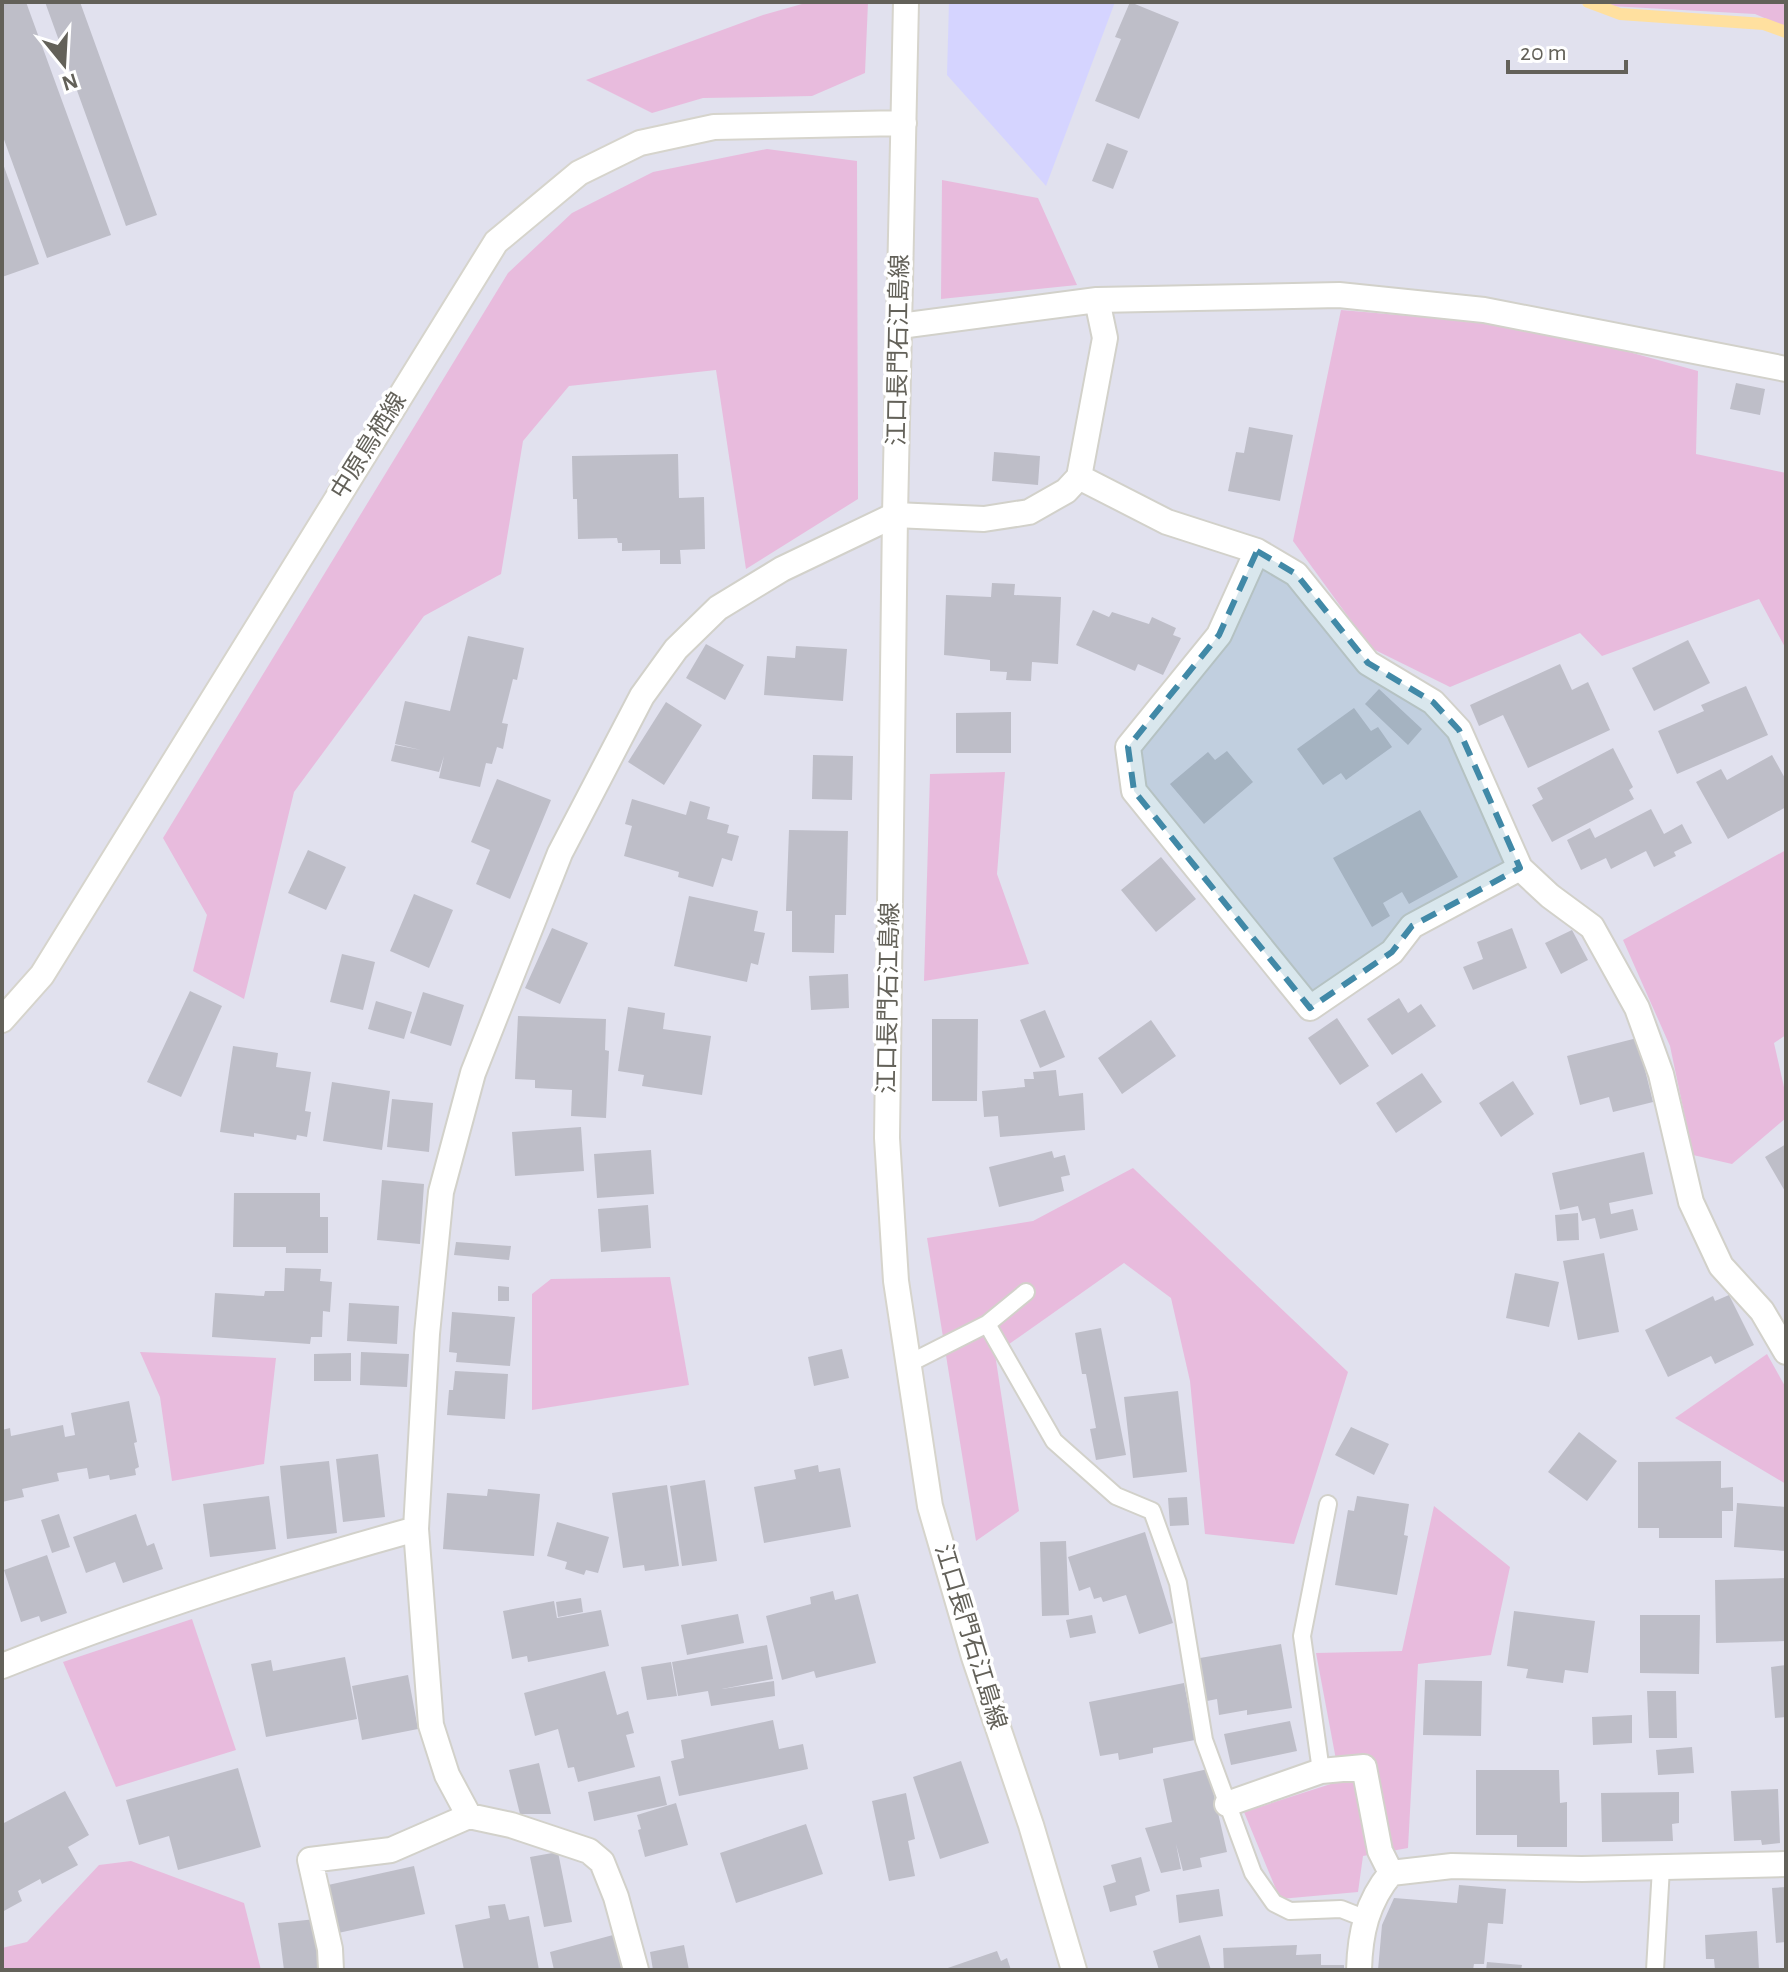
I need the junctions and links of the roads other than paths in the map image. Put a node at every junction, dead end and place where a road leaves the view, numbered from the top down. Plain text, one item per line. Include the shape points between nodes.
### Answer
1 (906, 2) edge
2 (904, 123) junction
3 (1097, 300) junction
4 (900, 326) junction
5 (1786, 369) edge
6 (1079, 477) junction
7 (895, 515) junction
8 (1257, 551) junction
9 (1520, 868) junction
10 (2, 1020) edge
11 (1026, 1292) dead end
12 (987, 1324) junction
13 (1786, 1352) edge
14 (908, 1364) junction
15 (1328, 1504) dead end
16 (416, 1529) junction
17 (2, 1666) edge
18 (1321, 1771) junction
19 (1227, 1804) junction
20 (469, 1816) junction
21 (1786, 1864) edge
22 (1661, 1868) junction
23 (1391, 1873) junction
24 (1364, 1918) junction
25 (331, 1970) edge
26 (636, 1970) edge
27 (1074, 1970) edge
28 (1359, 1970) edge
29 (1655, 1970) edge

1 - 2 street, 江口長門石江島線
2 - 4 street, 江口長門石江島線
2 - 10 street, 中原鳥栖線 via 714,127 640,143 579,173 496,242 42,975
3 - 4 street
3 - 5 street via 1339,295 1484,310
3 - 6 street via 1105,338
4 - 7 street, 江口長門石江島線
6 - 7 street via 1066,491 1029,512 984,519
6 - 8 street via 1167,522
7 - 14 street, 江口長門石江島線 via 887,1138 896,1281
7 - 16 street via 782,569 718,608 676,649 642,696 560,853 473,1073 441,1192
8 - 9 street via 1296,574 1368,663 1433,702 1459,730
8 - 9 street via 1219,635 1128,747 1134,791 1310,1008 1392,952 1412,926
9 - 13 street via 1592,927 1637,1008 1661,1074 1691,1202 1721,1266 1762,1311
11 - 12 lane
12 - 14 lane
12 - 19 lane via 1054,1441 1116,1496 1152,1511 1178,1583 1204,1740
14 - 27 street, 江口長門石江島線 via 930,1506
15 - 18 lane via 1302,1636
16 - 17 street via 203,1592
16 - 20 street via 431,1725 447,1775
18 - 19 street
18 - 23 street via 1364,1767 1380,1851
19 - 24 lane via 1253,1873 1274,1903 1290,1911 1341,1909
20 - 25 street via 391,1850 310,1860
20 - 26 street via 589,1851 602,1862
21 - 22 street
22 - 23 street via 1452,1866
22 - 29 lane
23 - 24 street
24 - 28 street

